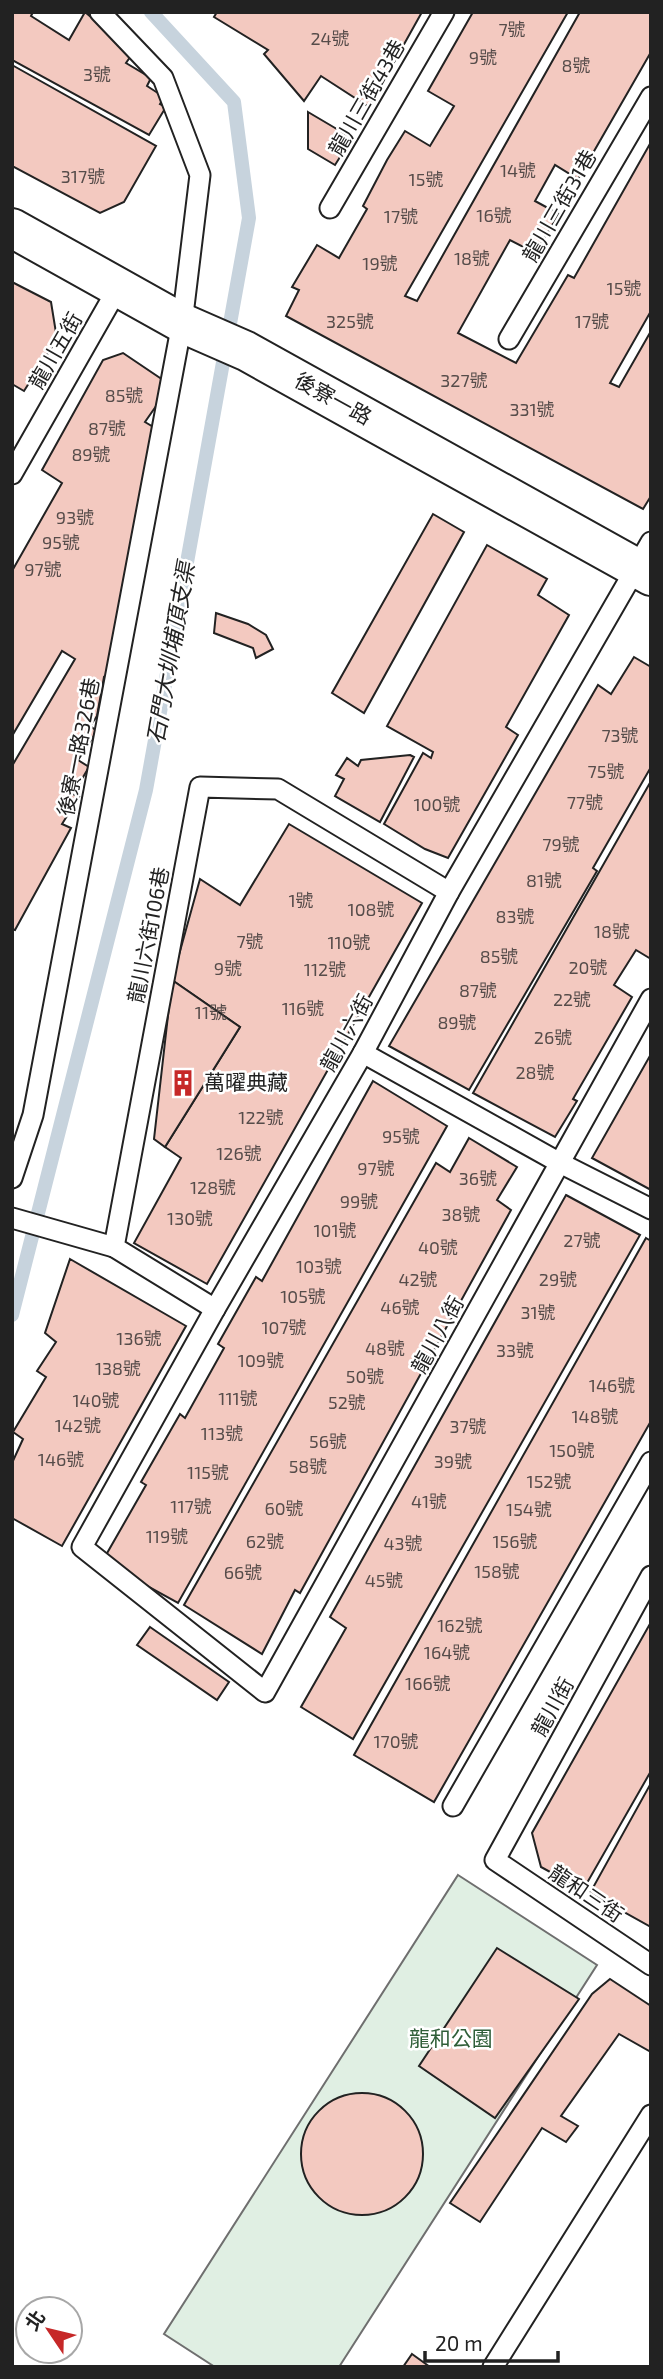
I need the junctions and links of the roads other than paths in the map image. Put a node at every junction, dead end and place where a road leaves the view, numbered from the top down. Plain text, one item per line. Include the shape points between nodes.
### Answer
1 (100, 12) edge
2 (444, 12) edge
3 (651, 97) edge
4 (330, 208) dead end
5 (12, 228) edge
6 (118, 288) junction
7 (194, 328) junction
8 (509, 339) dead end
9 (12, 474) edge
10 (646, 562) edge
11 (449, 892) junction
12 (651, 999) edge
13 (363, 1053) junction
14 (560, 1163) junction
15 (12, 1178) edge
16 (651, 1209) edge
17 (13, 1219) edge
18 (114, 1247) junction
19 (215, 1308) junction
20 (651, 1462) edge
21 (82, 1547) joint
22 (651, 1576) edge
23 (453, 1806) dead end
24 (495, 1860) joint
25 (651, 1965) edge
26 (651, 2115) edge
27 (493, 2367) edge

1 - 7 lane, 後寮一路326巷 via 163,78 200,175
2 - 4 lane, 龍川三街43巷
3 - 8 lane, 龍川三街31巷
5 - 6 street, 後寮一路
6 - 7 street, 後寮一路
6 - 9 lane, 龍川五街
7 - 10 street, 後寮一路
7 - 15 lane, 後寮一路326巷 via 33,1115
10 - 11 lane, 龍川六街
11 - 13 lane, 龍川六街
11 - 18 lane, 龍川六街106巷 via 278,789 200,788
12 - 14 lane, 龍川八街
13 - 14 lane
13 - 19 lane, 龍川六街
14 - 16 lane
14 - 21 lane, 龍川八街 via 265,1692
17 - 18 lane
18 - 19 lane
19 - 21 lane, 龍川六街
20 - 23 lane
22 - 24 lane, 龍川街
24 - 25 lane, 龍和三街
26 - 27 lane

